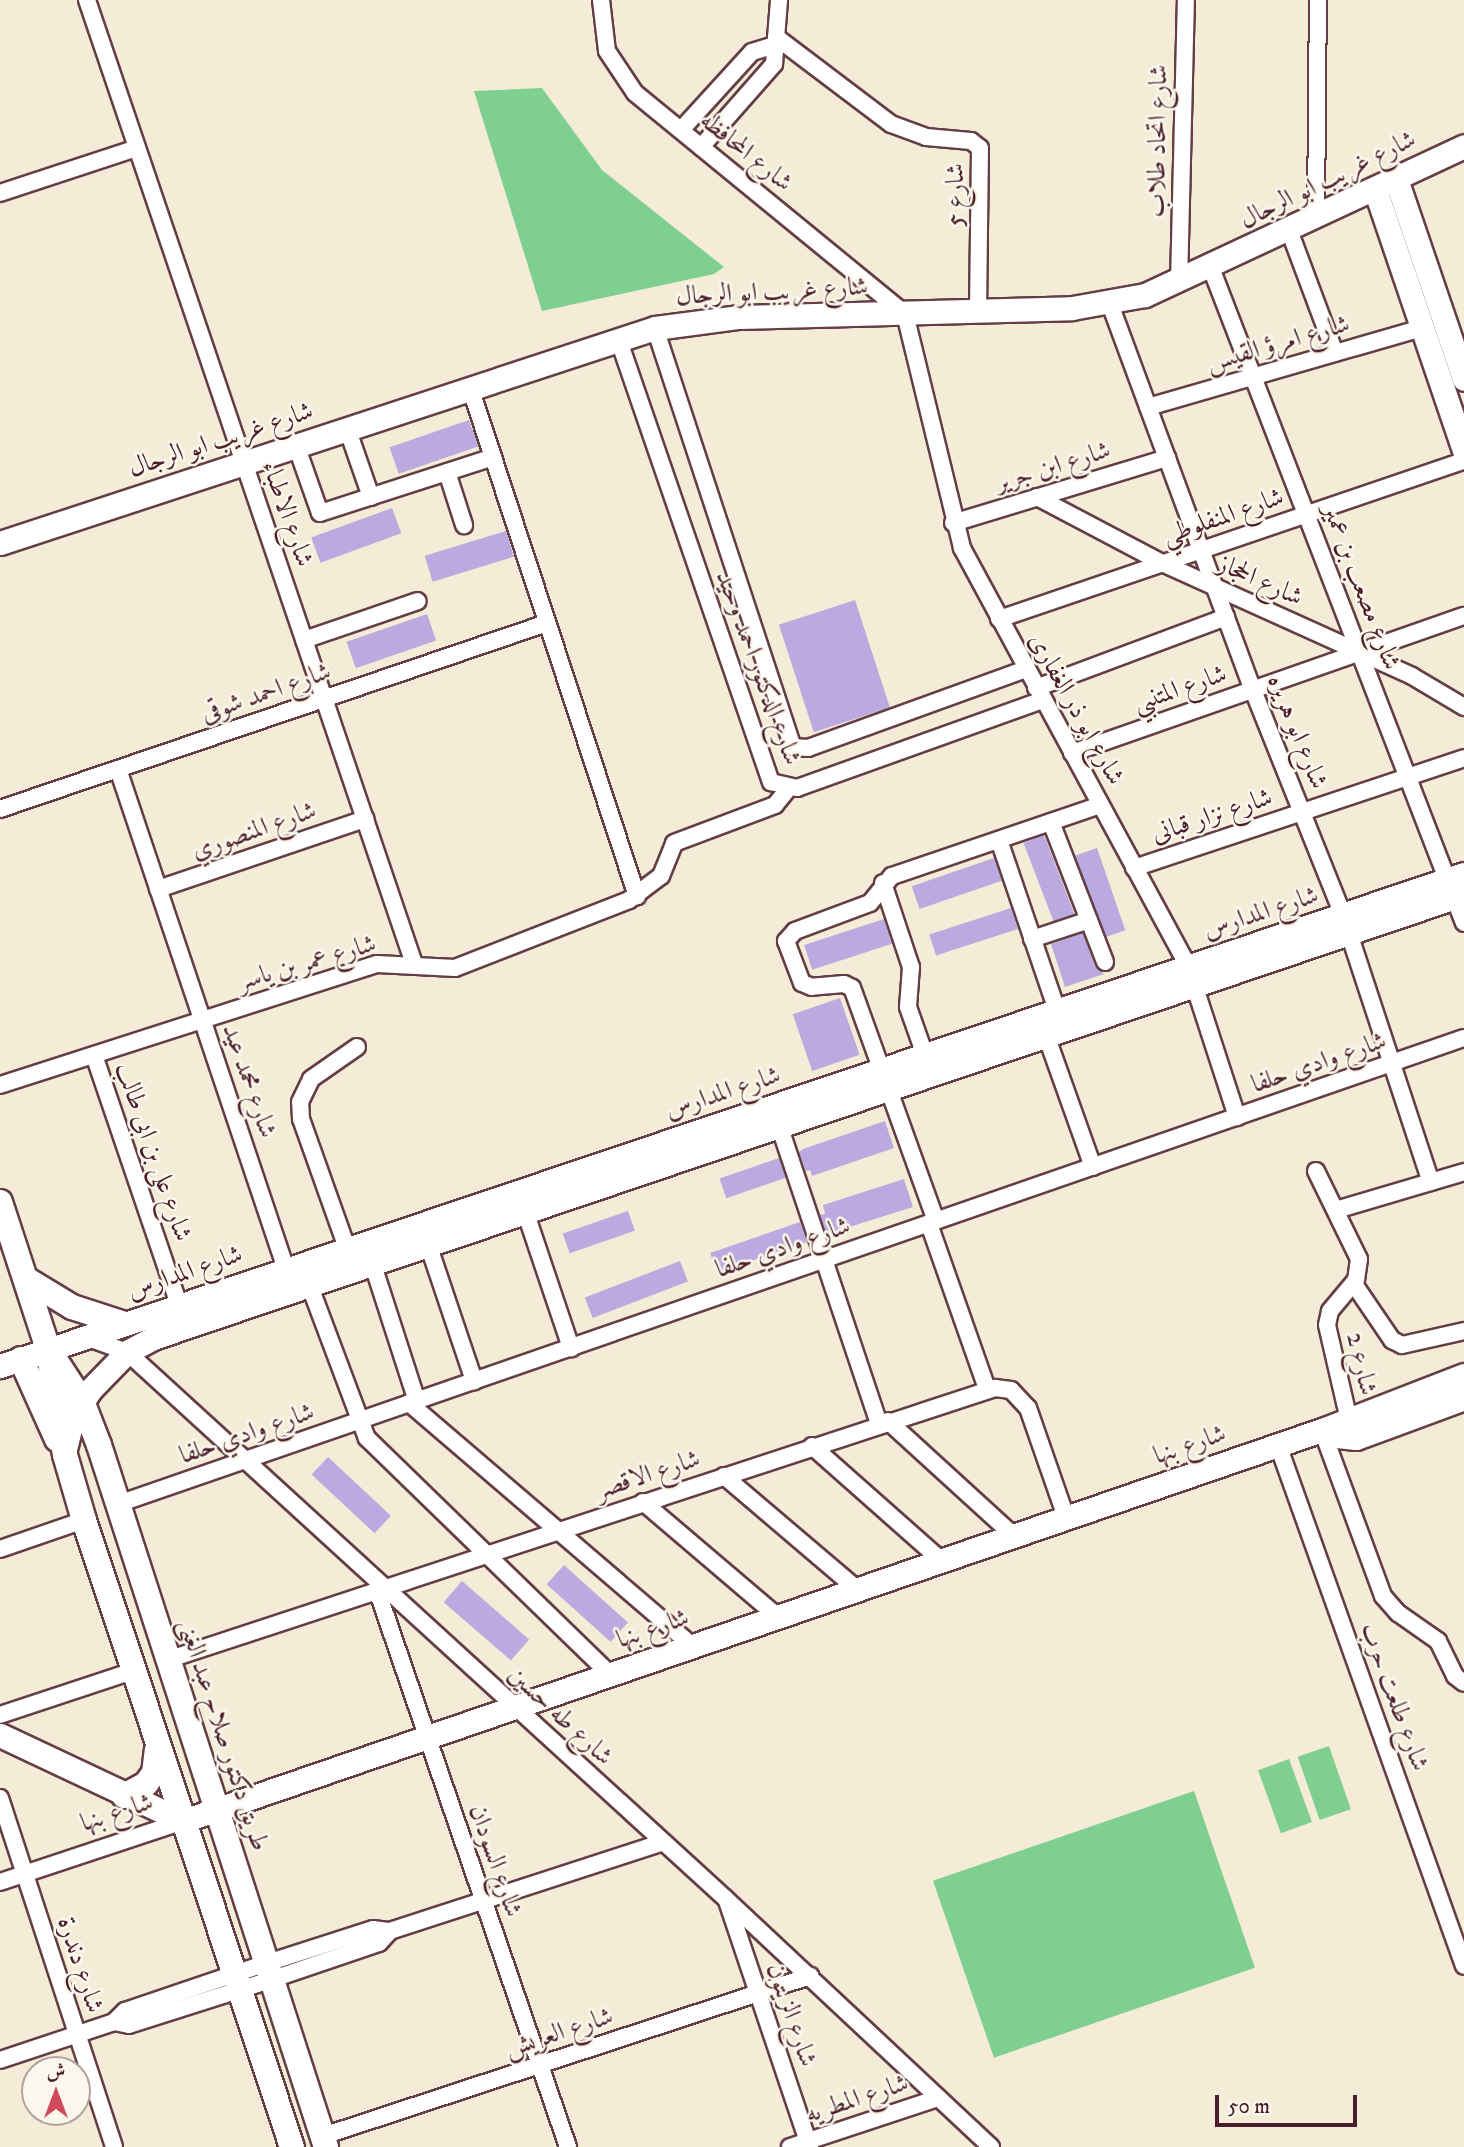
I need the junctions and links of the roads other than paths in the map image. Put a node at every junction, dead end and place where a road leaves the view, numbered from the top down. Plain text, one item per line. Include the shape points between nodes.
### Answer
1 (87, 0) edge
2 (600, 0) edge
3 (779, 0) edge
4 (1186, 0) edge
5 (1318, 0) edge
6 (775, 41) junction
7 (681, 130) junction
8 (1464, 146) edge
9 (701, 147) junction
10 (137, 148) junction
11 (1396, 179) junction
12 (1375, 189) junction
13 (0, 193) edge
14 (1316, 218) junction
15 (1289, 230) junction
16 (1211, 268) junction
17 (1179, 283) junction
18 (1110, 304) junction
19 (978, 313) junction
20 (905, 314) junction
21 (655, 328) junction
22 (1422, 328) junction
23 (618, 338) junction
24 (1335, 353) junction
25 (1253, 377) junction
26 (1464, 379) edge
27 (470, 387) junction
28 (1148, 407) junction
29 (347, 428) junction
30 (296, 444) junction
31 (1464, 451) edge
32 (493, 457) junction
33 (1167, 458) junction
34 (1464, 461) edge
35 (244, 462) junction
36 (447, 472) junction
37 (370, 497) junction
38 (1037, 497) junction
39 (1306, 514) junction
40 (953, 523) junction
41 (464, 525) dead end
42 (0, 543) edge
43 (1201, 550) junction
44 (1162, 564) junction
45 (1215, 586) junction
46 (418, 601) dead end
47 (1226, 617) junction
48 (1464, 617) edge
49 (999, 619) junction
50 (547, 623) junction
51 (304, 640) junction
52 (1359, 653) junction
53 (1026, 670) junction
54 (1253, 690) junction
55 (1040, 694) junction
56 (324, 698) junction
57 (1464, 707) edge
58 (1072, 753) junction
59 (1464, 758) edge
60 (118, 769) junction
61 (1410, 776) junction
62 (788, 789) junction
63 (1100, 805) junction
64 (0, 809) edge
65 (1302, 812) junction
66 (365, 819) junction
67 (1051, 822) junction
68 (999, 840) junction
69 (1134, 868) junction
70 (883, 883) junction
71 (1458, 886) edge
72 (158, 889) junction
73 (637, 896) junction
74 (1089, 920) junction
75 (1464, 923) edge
76 (1346, 924) junction
77 (1032, 939) junction
78 (1105, 962) dead end
79 (414, 964) junction
80 (1191, 976) junction
81 (1056, 1010) junction
82 (202, 1020) junction
83 (1046, 1035) junction
84 (1464, 1038) edge
85 (357, 1047) dead end
86 (94, 1055) junction
87 (925, 1055) junction
88 (1391, 1063) junction
89 (886, 1078) junction
90 (0, 1085) edge
91 (1237, 1117) junction
92 (779, 1125) junction
93 (1093, 1167) junction
94 (1316, 1171) dead end
95 (1464, 1172) edge
96 (1431, 1182) junction
97 (0, 1202) edge
98 (1336, 1210) junction
99 (524, 1211) junction
100 (932, 1222) junction
101 (428, 1244) junction
102 (347, 1248) junction
103 (824, 1260) junction
104 (372, 1262) junction
105 (26, 1279) junction
106 (296, 1280) junction
107 (1354, 1284) junction
108 (179, 1305) junction
109 (125, 1324) junction
110 (1464, 1331) edge
111 (86, 1337) junction
112 (570, 1348) junction
113 (48, 1349) junction
114 (127, 1352) junction
115 (11, 1362) edge
116 (1464, 1375) edge
117 (474, 1381) junction
118 (987, 1389) junction
119 (1464, 1398) edge
120 (82, 1401) junction
121 (413, 1402) junction
122 (1349, 1420) junction
123 (359, 1421) junction
124 (883, 1423) junction
125 (1323, 1429) junction
126 (1278, 1445) junction
127 (812, 1447) junction
128 (65, 1455) junction
129 (244, 1461) junction
130 (724, 1476) junction
131 (643, 1502) junction
132 (118, 1504) junction
133 (1066, 1517) junction
134 (84, 1520) junction
135 (556, 1531) junction
136 (1013, 1535) junction
137 (0, 1549) edge
138 (486, 1554) junction
139 (941, 1560) junction
140 (380, 1589) junction
141 (857, 1589) junction
142 (777, 1616) junction
143 (691, 1645) junction
144 (167, 1660) junction
145 (133, 1671) junction
146 (609, 1673) junction
147 (1464, 1683) edge
148 (512, 1706) junction
149 (0, 1715) edge
150 (0, 1735) edge
151 (427, 1736) junction
152 (157, 1748) junction
153 (124, 1796) junction
154 (0, 1798) edge
155 (216, 1809) junction
156 (183, 1821) junction
157 (661, 1843) junction
158 (24, 1873) junction
159 (0, 1882) edge
160 (726, 1899) junction
161 (483, 1901) junction
162 (1464, 1966) edge
163 (270, 1971) junction
164 (810, 1976) junction
165 (237, 1982) junction
166 (758, 1993) junction
167 (78, 2034) junction
168 (0, 2060) edge
169 (540, 2066) junction
170 (939, 2098) junction
171 (325, 2142) edge
172 (809, 2144) edge
173 (114, 2147) edge
174 (292, 2147) edge
175 (568, 2147) edge
176 (790, 2147) edge
177 (991, 2147) edge

1 - 10 street, شارع الاطباء
2 - 7 street, شارع المحافظه via 603,35 614,66 635,93
3 - 6 street
4 - 17 street, شارع اتحاد طلاب
5 - 14 street
6 - 7 street via 752,52
6 - 9 street via 771,68
6 - 19 street, شارع 5 via 891,124 926,137 971,141 980,148
7 - 9 street, شارع المحافظه
8 - 11 main road, شارع غريب ابو الرجال
9 - 20 street, شارع المحافظه
10 - 13 street
10 - 35 street, شارع الاطباء
11 - 12 main road, شارع غريب ابو الرجال
11 - 26 main road
12 - 14 main road, شارع غريب ابو الرجال
12 - 22 main road
14 - 15 main road, شارع غريب ابو الرجال
15 - 16 main road, شارع غريب ابو الرجال
15 - 24 street
16 - 17 main road, شارع غريب ابو الرجال
16 - 25 street, شارع مصعب بن عمير
17 - 18 main road, شارع غريب ابو الرجال
18 - 19 main road, شارع غريب ابو الرجال
18 - 28 street, شارع ابو هريره
19 - 20 main road, شارع غريب ابو الرجال
20 - 21 main road, شارع غريب ابو الرجال via 739,317
20 - 40 street, شارع ابو ذر الغفارى
21 - 23 main road, شارع غريب ابو الرجال
21 - 53 street, شارع الدكتور احمد وحيد via 793,747 808,748
22 - 24 street, شارع امرؤ القيس
22 - 31 main road
23 - 27 main road, شارع غريب ابو الرجال
23 - 62 street, شارع الدكتور احمد وحيد via 766,775
24 - 25 street, شارع امرؤ القيس
25 - 28 street, شارع امرؤ القيس
25 - 39 street, شارع مصعب بن عمير
27 - 29 main road, شارع غريب ابو الرجال
27 - 32 street
28 - 33 street, شارع ابو هريره
29 - 30 main road, شارع غريب ابو الرجال
29 - 37 street
30 - 35 main road, شارع غريب ابو الرجال
30 - 37 street via 320,513
32 - 36 street
32 - 50 street
33 - 38 street, شارع ابن جرير
33 - 43 street, شارع ابو هريره
34 - 39 street, شارع المنفلوطي
35 - 42 main road, شارع غريب ابو الرجال
35 - 51 street, شارع الاطباء
36 - 37 street
36 - 41 street
38 - 40 street, شارع ابن جرير
38 - 44 street, شارع الحجاز
39 - 43 street, شارع المنفلوطي
39 - 52 street, شارع مصعب بن عمير
40 - 49 street, شارع ابو ذر الغفارى
43 - 44 street, شارع المنفلوطي
43 - 45 street, شارع ابو هريره
44 - 45 street, شارع الحجاز
44 - 49 street, شارع المنفلوطي
45 - 47 street, شارع ابو هريره
45 - 52 street, شارع الحجاز
46 - 51 street
47 - 54 street, شارع ابو هريره
47 - 55 street, شارع الدكتور احمد وحيد
48 - 52 street, شارع المتنبي
49 - 53 street, شارع ابو ذر الغفارى
50 - 56 street, شارع احمد شوقى
50 - 73 street
51 - 56 street, شارع الاطباء
52 - 54 street, شارع المتنبي
52 - 57 street, شارع الحجاز
52 - 61 street, شارع مصعب بن عمير
53 - 55 street, شارع ابو ذر الغفارى
54 - 58 street, شارع المتنبي
54 - 65 street, شارع ابو هريره
55 - 58 street, شارع ابو ذر الغفارى
55 - 62 street, شارع الدكتور احمد وحيد
56 - 60 street, شارع احمد شوقى
56 - 66 street, شارع الاطباء
58 - 63 street, شارع ابو ذر الغفارى
59 - 61 street, شارع نزار قبانى
60 - 64 street, شارع احمد شوقى
60 - 72 street, شارع محمد عيد
61 - 65 street, شارع نزار قبانى
61 - 71 street, شارع مصعب بن عمير
62 - 73 street, شارع عمر بن ياسر via 775,805 674,843 661,876
63 - 67 street
63 - 69 street, شارع ابو ذر الغفارى
65 - 69 street, شارع نزار قبانى
65 - 76 street, شارع ابو هريره
66 - 72 street, شارع المنصوري
66 - 79 street, شارع الاطباء
67 - 68 street
67 - 74 street
68 - 70 street
68 - 77 street
69 - 80 street, شارع ابو ذر الغفارى
70 - 87 street via 911,967 908,1007
70 - 89 street via 870,903 795,931 785,945 802,983 852,988
71 - 75 street, شارع مصعب بن عمير
71 - 76 main road, شارع المدارس
72 - 82 street, شارع محمد عيد
73 - 79 street, شارع عمر بن ياسر via 455,968 434,970
74 - 77 street
74 - 78 street
76 - 80 main road, شارع المدارس
76 - 88 street, شارع ابو هريره
77 - 81 street
79 - 82 street, شارع عمر بن ياسر via 377,964
80 - 81 main road, شارع المدارس
80 - 83 main road, شارع المدارس
80 - 91 street, شارع ابو ذر الغفارى
81 - 87 main road, شارع المدارس
82 - 86 street, شارع عمر بن ياسر
82 - 106 street, شارع محمد عيد
83 - 89 main road, شارع المدارس
83 - 93 street
84 - 88 street, شارع وادي حلفا
85 - 102 street via 311,1079 300,1102 301,1119
86 - 90 street, شارع عمر بن ياسر
86 - 108 street, شارع على بن ابى طالب
87 - 89 main road, شارع المدارس
88 - 91 street, شارع وادي حلفا
88 - 96 street, شارع ابو هريره
89 - 92 main road, شارع المدارس
89 - 100 street
89 - 102 main road, شارع المدارس
91 - 93 street, شارع وادي حلفا
92 - 99 main road, شارع المدارس
92 - 103 street
93 - 100 street, شارع وادي حلفا
94 - 98 street
95 - 96 street
96 - 98 street
97 - 105 main road, طريق دكتور صلاح عبد الغنى
98 - 107 street via 1359,1259
99 - 101 main road, شارع المدارس
99 - 112 street
100 - 103 street, شارع وادي حلفا
100 - 118 street
101 - 104 main road, شارع المدارس
101 - 117 street
102 - 106 main road, شارع المدارس
103 - 112 street, شارع وادي حلفا
103 - 124 street
104 - 106 main road, شارع المدارس
104 - 121 street
105 - 109 main road via 72,1307
105 - 113 main road, طريق دكتور صلاح عبد الغنى
106 - 108 main road, شارع المدارس
106 - 114 main road, شارع المدارس
106 - 123 street, شارع محمد عيد
107 - 110 street via 1392,1339 1402,1345
107 - 122 street, شارع 2 via 1330,1311 1327,1325
108 - 109 main road, شارع المدارس
109 - 111 main road, شارع المدارس
111 - 113 main road, شارع المدارس
111 - 114 street, شارع طه حسين
112 - 117 street, شارع وادي حلفا
113 - 115 main road, شارع المدارس
113 - 120 main road, طريق دكتور صلاح عبد الغنى
113 - 128 main road, طريق دكتور صلاح عبد الغنى
114 - 120 main road, شارع المدارس
114 - 129 street, شارع طه حسين
115 - 128 main road
116 - 122 main road, شارع بنها
117 - 121 street, شارع وادي حلفا
118 - 124 street, شارع الاقصر
118 - 133 street via 1003,1388 1024,1401
119 - 125 main road via 1356,1438
120 - 128 main road, شارع المدارس via 69,1429
120 - 132 main road, طريق دكتور صلاح عبد الغنى
121 - 123 street, شارع وادي حلفا
121 - 135 street
122 - 125 main road, شارع بنها
123 - 129 street, شارع وادي حلفا
123 - 138 street, شارع محمد عيد via 371,1443
124 - 127 street, شارع الاقصر
124 - 136 street
125 - 126 main road, شارع بنها
125 - 147 street via 1383,1596 1398,1613 1438,1641 1455,1676
126 - 133 main road, شارع بنها
126 - 162 street, شارع طلعت حرب
127 - 130 street, شارع الاقصر
127 - 139 street
128 - 134 main road, طريق دكتور صلاح عبد الغنى
129 - 132 street, شارع وادي حلفا
129 - 140 street, شارع طه حسين
130 - 131 street, شارع الاقصر
130 - 141 street
131 - 135 street, شارع الاقصر
131 - 142 street
132 - 144 main road, طريق دكتور صلاح عبد الغنى
133 - 136 main road, شارع بنها
134 - 137 street
134 - 145 main road, طريق دكتور صلاح عبد الغنى
135 - 138 street, شارع الاقصر
135 - 143 street
136 - 139 main road, شارع بنها
138 - 140 street, شارع الاقصر
138 - 146 street, شارع محمد عيد
139 - 141 main road, شارع بنها
140 - 144 street, شارع الاقصر
140 - 148 street, شارع طه حسين
140 - 151 street, شارع السودان
141 - 142 main road, شارع بنها
142 - 143 main road, شارع بنها
143 - 146 main road, شارع بنها
144 - 155 main road, طريق دكتور صلاح عبد الغنى
145 - 149 street
145 - 152 main road, طريق دكتور صلاح عبد الغنى
146 - 148 main road, شارع بنها
148 - 151 main road, شارع بنها
148 - 157 street, شارع طه حسين
150 - 153 main road
151 - 155 main road, شارع بنها
151 - 161 street, شارع السودان
152 - 153 main road via 154,1773
152 - 156 main road, طريق دكتور صلاح عبد الغنى
153 - 156 main road
154 - 158 street, شارع دندرة
155 - 156 main road, شارع بنها
155 - 163 main road, طريق دكتور صلاح عبد الغنى
156 - 158 street, شارع بنها
156 - 165 main road, طريق دكتور صلاح عبد الغنى
157 - 160 street, شارع طه حسين
157 - 161 street
158 - 159 street, شارع بنها
158 - 167 street, شارع دندرة
160 - 164 street, شارع طه حسين
160 - 166 street, شارع الزيتون
161 - 163 street via 390,1931 379,1943
161 - 169 street, شارع السودان
163 - 165 street
163 - 171 main road, طريق دكتور صلاح عبد الغنى
164 - 166 street, شارع العريش
164 - 170 street, شارع طه حسين
165 - 167 street via 130,2025 114,2022
165 - 174 main road, طريق دكتور صلاح عبد الغنى
166 - 169 street, شارع العريش
166 - 172 street, شارع الزيتون
167 - 168 street
167 - 173 street, شارع دندرة
169 - 171 street, شارع العريش
169 - 175 street, شارع السودان
170 - 172 street, شارع المطريه
170 - 177 street, شارع طه حسين
172 - 176 street, شارع المطريه

